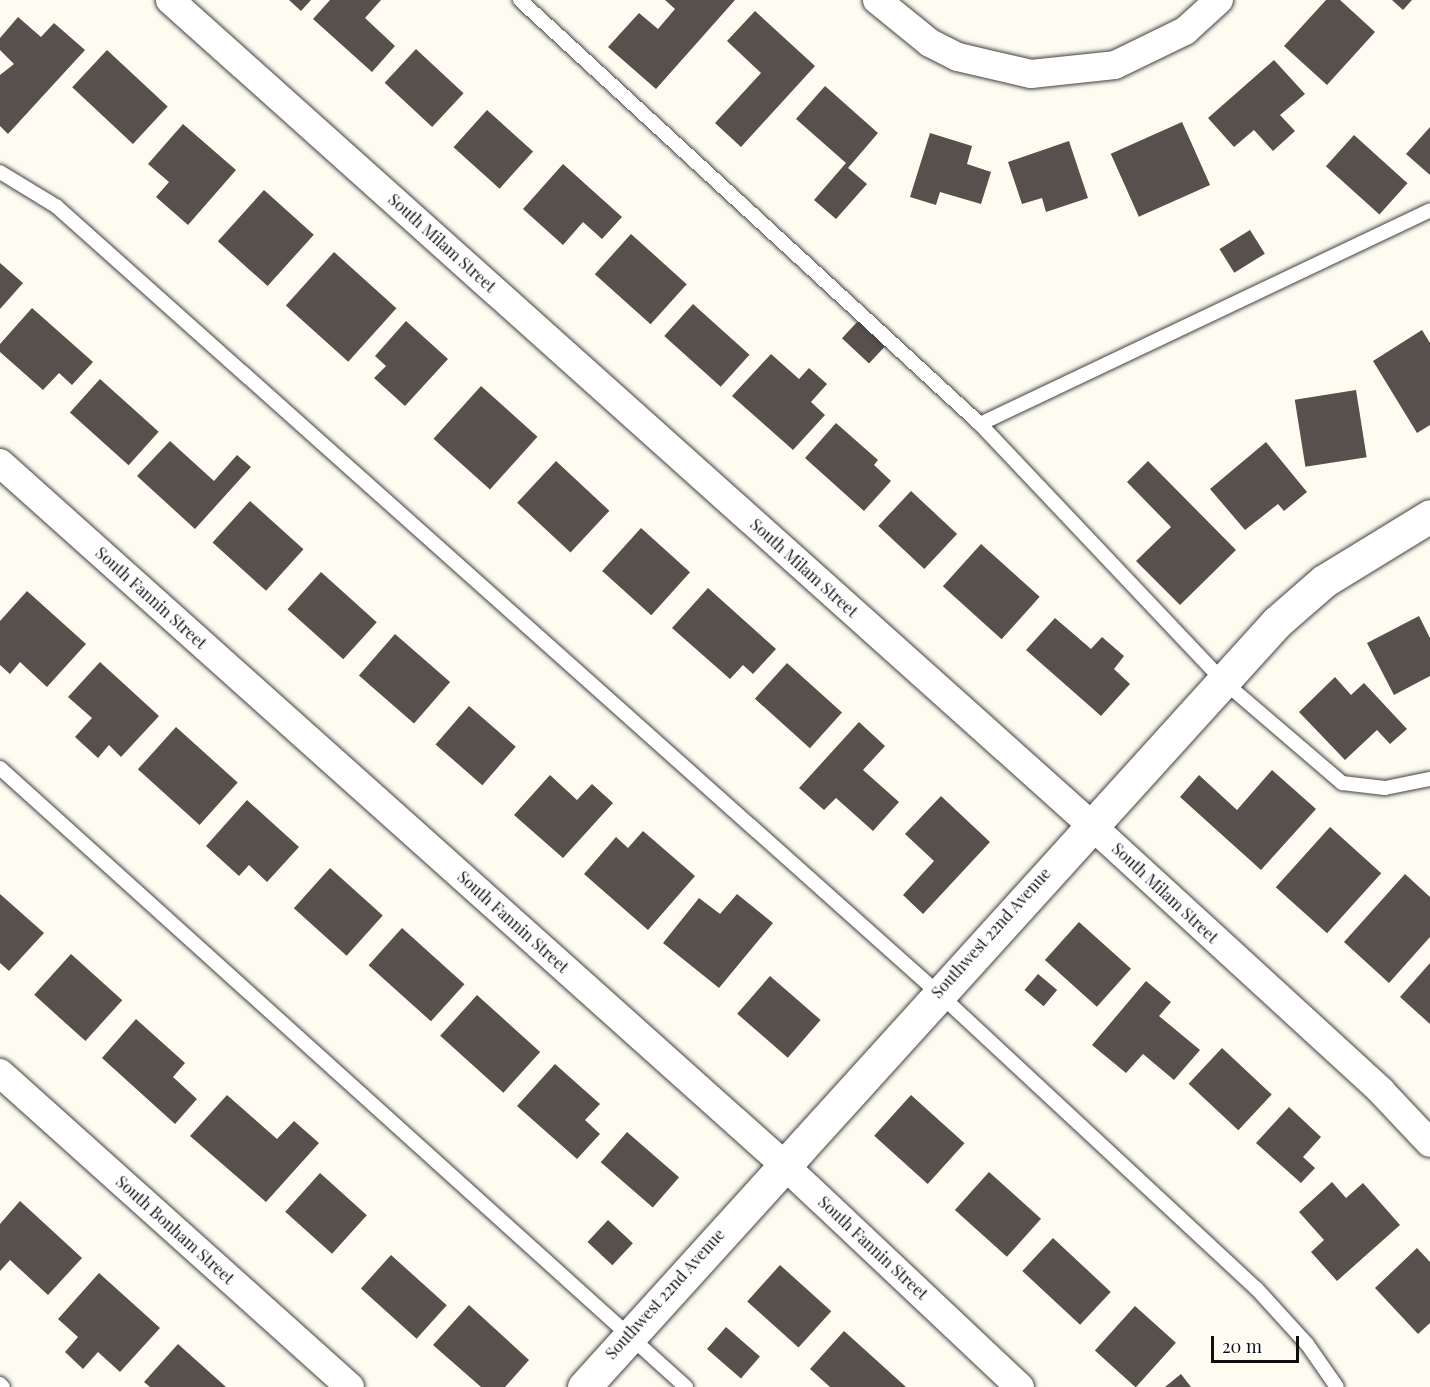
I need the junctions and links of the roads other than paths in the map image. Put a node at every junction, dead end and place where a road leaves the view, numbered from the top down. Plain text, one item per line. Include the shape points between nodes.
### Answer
1 (170, 0) edge
2 (520, 0) edge
3 (877, 0) edge
4 (1219, 0) edge
5 (0, 172) edge
6 (1430, 210) edge
7 (980, 424) junction
8 (0, 463) edge
9 (1430, 516) edge
10 (1223, 681) junction
11 (0, 768) edge
12 (1430, 779) edge
13 (1090, 824) junction
14 (937, 992) junction
15 (0, 1072) edge
16 (1430, 1143) edge
17 (782, 1163) junction
18 (629, 1335) junction
19 (350, 1387) edge
20 (584, 1387) edge
21 (686, 1387) edge
22 (1020, 1387) edge
23 (1337, 1387) edge

1 - 13 street, South Milam Street
2 - 7 lane
3 - 4 street via 930,43 958,57 1031,74 1115,65 1185,31
5 - 14 lane via 56,206
6 - 7 lane
7 - 10 lane
8 - 17 street, South Fannin Street
9 - 10 street, Southwest 22nd Avenue via 1324,581 1277,622
10 - 12 lane via 1342,783 1385,788
10 - 13 street, Southwest 22nd Avenue
11 - 18 lane
13 - 14 street, Southwest 22nd Avenue
13 - 16 street, South Milam Street via 1381,1091
14 - 17 street, Southwest 22nd Avenue
14 - 23 lane via 1256,1288 1307,1344
15 - 19 street, South Bonham Street
17 - 18 street, Southwest 22nd Avenue
17 - 22 street, South Fannin Street
18 - 20 street, Southwest 22nd Avenue
18 - 21 lane

